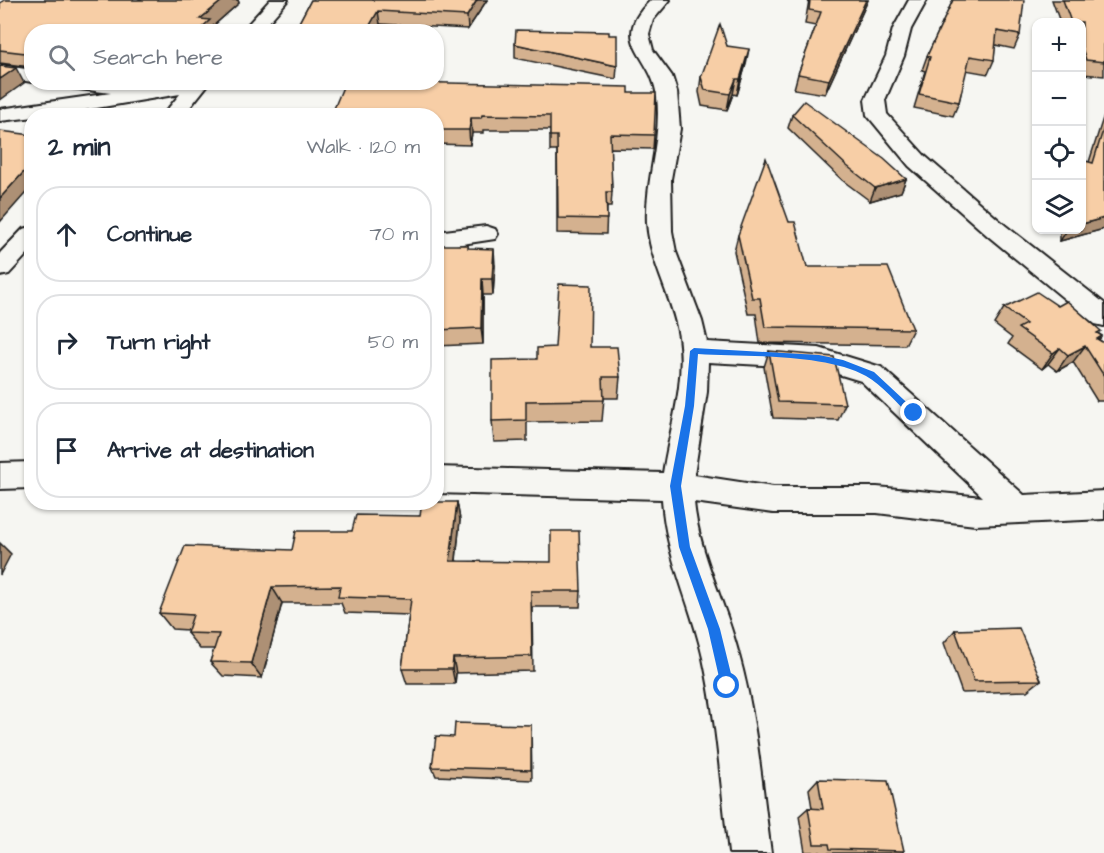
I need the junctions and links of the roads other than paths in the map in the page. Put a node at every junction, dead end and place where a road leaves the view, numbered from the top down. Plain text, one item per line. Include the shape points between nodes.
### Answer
1 (279, 0) edge
2 (661, 0) edge
3 (918, 0) edge
4 (257, 24) edge
5 (0, 71) edge
6 (24, 75) edge
7 (137, 90) edge
8 (165, 90) edge
9 (194, 90) edge
10 (154, 92) junction
11 (120, 98) junction
12 (49, 108) edge
13 (129, 108) edge
14 (179, 108) edge
15 (24, 112) edge
16 (0, 115) edge
17 (486, 234) dead end
18 (444, 239) edge
19 (24, 242) edge
20 (0, 268) edge
21 (1104, 317) edge
22 (694, 351) junction
23 (24, 475) edge
24 (0, 476) edge
25 (444, 477) edge
26 (676, 486) junction
27 (1104, 505) edge
28 (1018, 510) junction
29 (750, 853) edge

1 - 4 street
2 - 22 street via 643,19 640,38 666,87 669,138 660,177 661,238 666,264 689,317
3 - 21 street via 902,29 895,56 875,100 877,115 917,161
5 - 6 street
7 - 10 street
8 - 10 street
9 - 14 street
10 - 11 street
11 - 12 street
11 - 13 street
15 - 16 street
17 - 18 street
19 - 20 street
22 - 26 street via 690,406
22 - 28 street via 819,358 870,374
23 - 24 street
25 - 26 street
26 - 28 street via 773,500 859,499 956,509
26 - 29 street via 685,547 714,629 727,686
27 - 28 street

